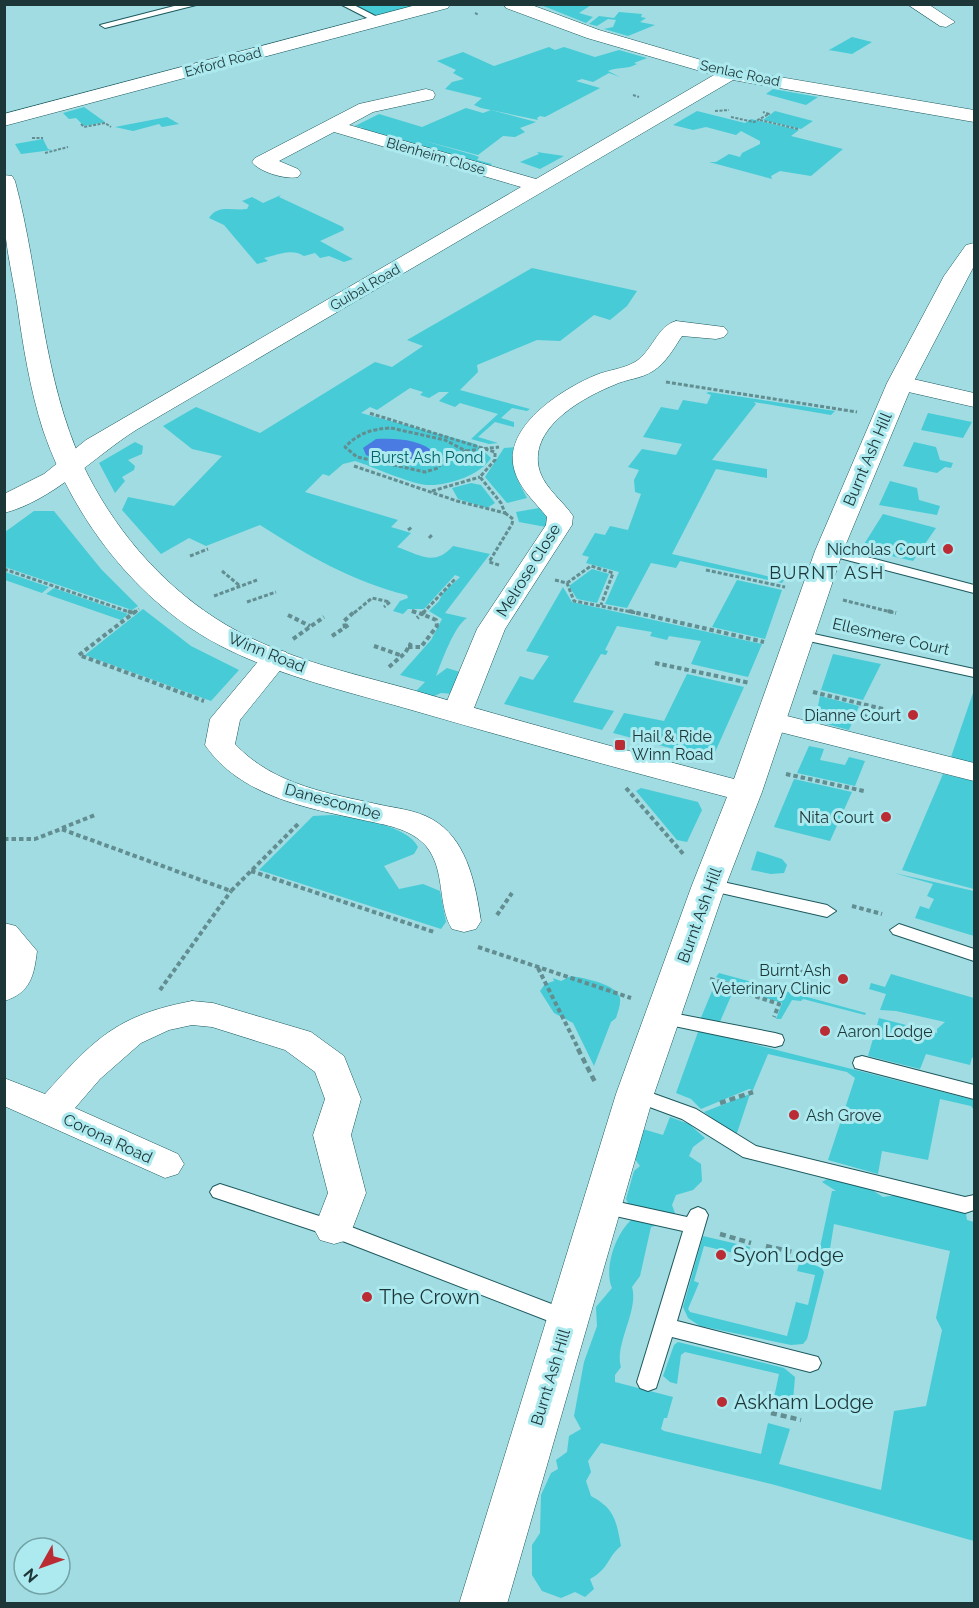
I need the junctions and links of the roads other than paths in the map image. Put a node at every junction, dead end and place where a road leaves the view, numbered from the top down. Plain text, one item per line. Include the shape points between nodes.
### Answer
1 (196, 4) edge
2 (344, 4) edge
3 (442, 4) edge
4 (512, 4) edge
5 (915, 4) edge
6 (380, 21) junction
7 (946, 22) dead end
8 (105, 25) dead end
9 (730, 74) junction
10 (426, 95) dead end
11 (975, 116) edge
12 (4, 120) edge
13 (333, 126) junction
14 (291, 173) dead end
15 (4, 181) edge
16 (539, 186) junction
17 (975, 250) edge
18 (717, 332) dead end
19 (900, 383) junction
20 (975, 400) edge
21 (69, 464) junction
22 (4, 505) edge
23 (829, 551) junction
24 (975, 589) edge
25 (800, 635) junction
26 (282, 650) junction
27 (975, 673) edge
28 (457, 713) junction
29 (771, 721) junction
30 (975, 772) edge
31 (746, 792) junction
32 (697, 870) junction
33 (827, 911) dead end
34 (464, 921) dead end
35 (899, 930) dead end
36 (4, 934) edge
37 (975, 955) edge
38 (4, 989) edge
39 (662, 1017) junction
40 (771, 1039) road end
41 (862, 1063) dead end
42 (4, 1091) edge
43 (975, 1092) edge
44 (635, 1094) junction
45 (51, 1112) junction
46 (165, 1164) dead end
47 (220, 1192) dead end
48 (975, 1203) edge
49 (600, 1206) junction
50 (334, 1229) junction
51 (567, 1319) junction
52 (664, 1326) junction
53 (810, 1363) dead end
54 (648, 1382) dead end
55 (483, 1604) edge

1 - 8 lane
2 - 6 lane
3 - 6 street, Exford Road
4 - 9 street, Senlac Road via 592,34
5 - 7 street
6 - 12 street, Exford Road
9 - 11 street, Senlac Road
9 - 16 street, Guibal Road
10 - 13 street via 373,106
13 - 14 street via 262,162
13 - 16 street, Blenheim Close
15 - 21 street, Winn Road via 15,216 44,392
16 - 21 street, Guibal Road via 127,425
17 - 19 street, Burnt Ash Hill via 956,276
18 - 28 street, Melrose Close via 665,327 645,366 564,402 543,418 532,434 526,468 532,482 560,516 555,532 491,629
19 - 20 street
19 - 23 street, Burnt Ash Hill
21 - 22 street, Guibal Road via 53,479
21 - 26 street, Winn Road via 98,518 163,591 224,635
23 - 24 lane
23 - 25 street, Burnt Ash Hill
25 - 27 lane, Ellesmere Court
25 - 29 street, Burnt Ash Hill
26 - 28 street, Winn Road
26 - 34 street, Danescombe via 225,719 219,744 230,759 250,772 302,796 404,820 428,830 459,881
28 - 31 street, Winn Road
29 - 30 street
29 - 31 street, Burnt Ash Hill
31 - 32 street, Burnt Ash Hill
32 - 33 lane
32 - 39 street, Burnt Ash Hill
35 - 37 lane
36 - 38 street via 20,951 16,978
39 - 40 lane
39 - 44 street, Burnt Ash Hill
41 - 43 lane
42 - 45 street, Corona Road
44 - 48 lane via 689,1114 750,1152 966,1205
44 - 49 street, Burnt Ash Hill
45 - 46 street, Corona Road
45 - 50 street, Corona Road via 87,1070 128,1034 176,1014 236,1020 297,1041 331,1065 343,1099 332,1135 347,1193
47 - 50 lane
49 - 51 street, Burnt Ash Hill
49 - 52 lane via 696,1221
50 - 51 lane
51 - 55 street, Burnt Ash Hill
52 - 53 lane
52 - 54 lane

